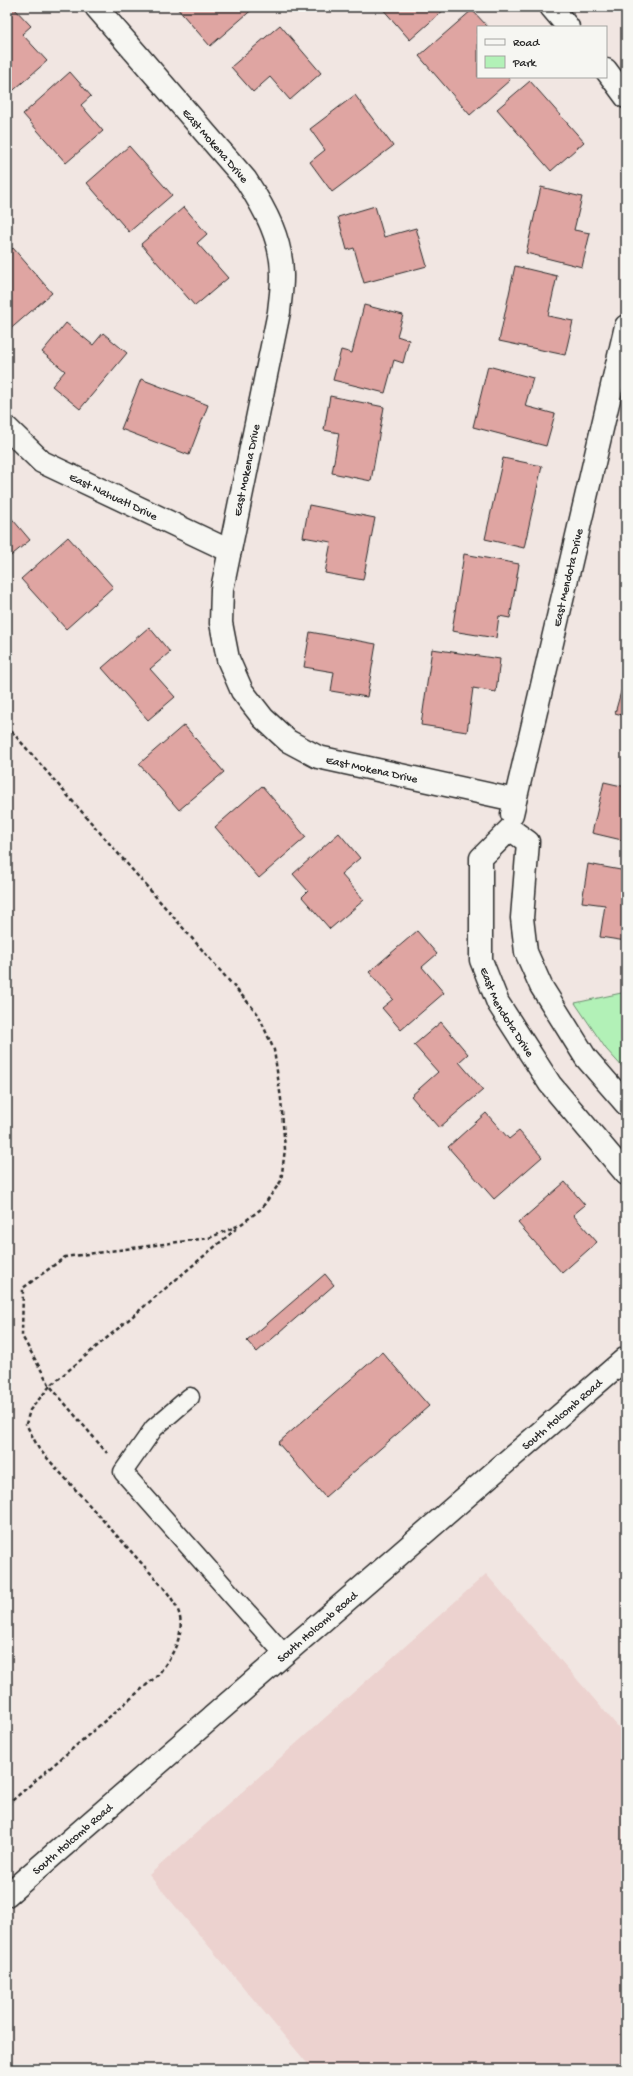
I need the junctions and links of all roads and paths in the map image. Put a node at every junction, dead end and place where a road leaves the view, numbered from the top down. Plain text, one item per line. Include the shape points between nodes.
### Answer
1 (96, 7) edge
2 (551, 7) edge
3 (567, 26) edge
4 (607, 71) edge
5 (626, 97) edge
6 (626, 326) edge
7 (7, 428) edge
8 (230, 551) junction
9 (7, 726) edge
10 (515, 800) junction
11 (510, 829) junction
12 (626, 1104) edge
13 (626, 1174) edge
14 (240, 1226) junction
15 (626, 1358) edge
16 (50, 1386) junction
17 (190, 1397) dead end
18 (123, 1472) junction
19 (284, 1654) junction
20 (7, 1805) edge
21 (7, 1894) edge

1 - 8 street, East Mokena Drive via 246,180 265,209 277,242 282,277 279,312
2 - 3 street
4 - 5 street
6 - 10 street, East Mendota Drive
7 - 8 street, East Nahuatl Drive via 42,462
8 - 10 street, East Mokena Drive via 222,589 221,616 228,659 242,690 262,718 288,741 318,758
9 - 14 path via 258,1014 274,1050 285,1148 281,1181 261,1209
10 - 11 street, East Mendota Drive
11 - 12 street via 528,842 522,918 526,952 541,986 586,1058
11 - 13 street, East Mendota Drive via 481,858 481,960 498,1003 550,1084
14 - 16 path
14 - 16 path via 209,1238 65,1257 23,1288 22,1336
15 - 19 street, South Holcomb Road
16 - 18 path
16 - 20 path via 30,1410 26,1424 39,1449 163,1586 177,1609 181,1633 172,1657 158,1675
17 - 18 lane via 154,1428
18 - 19 lane
19 - 21 street, South Holcomb Road

